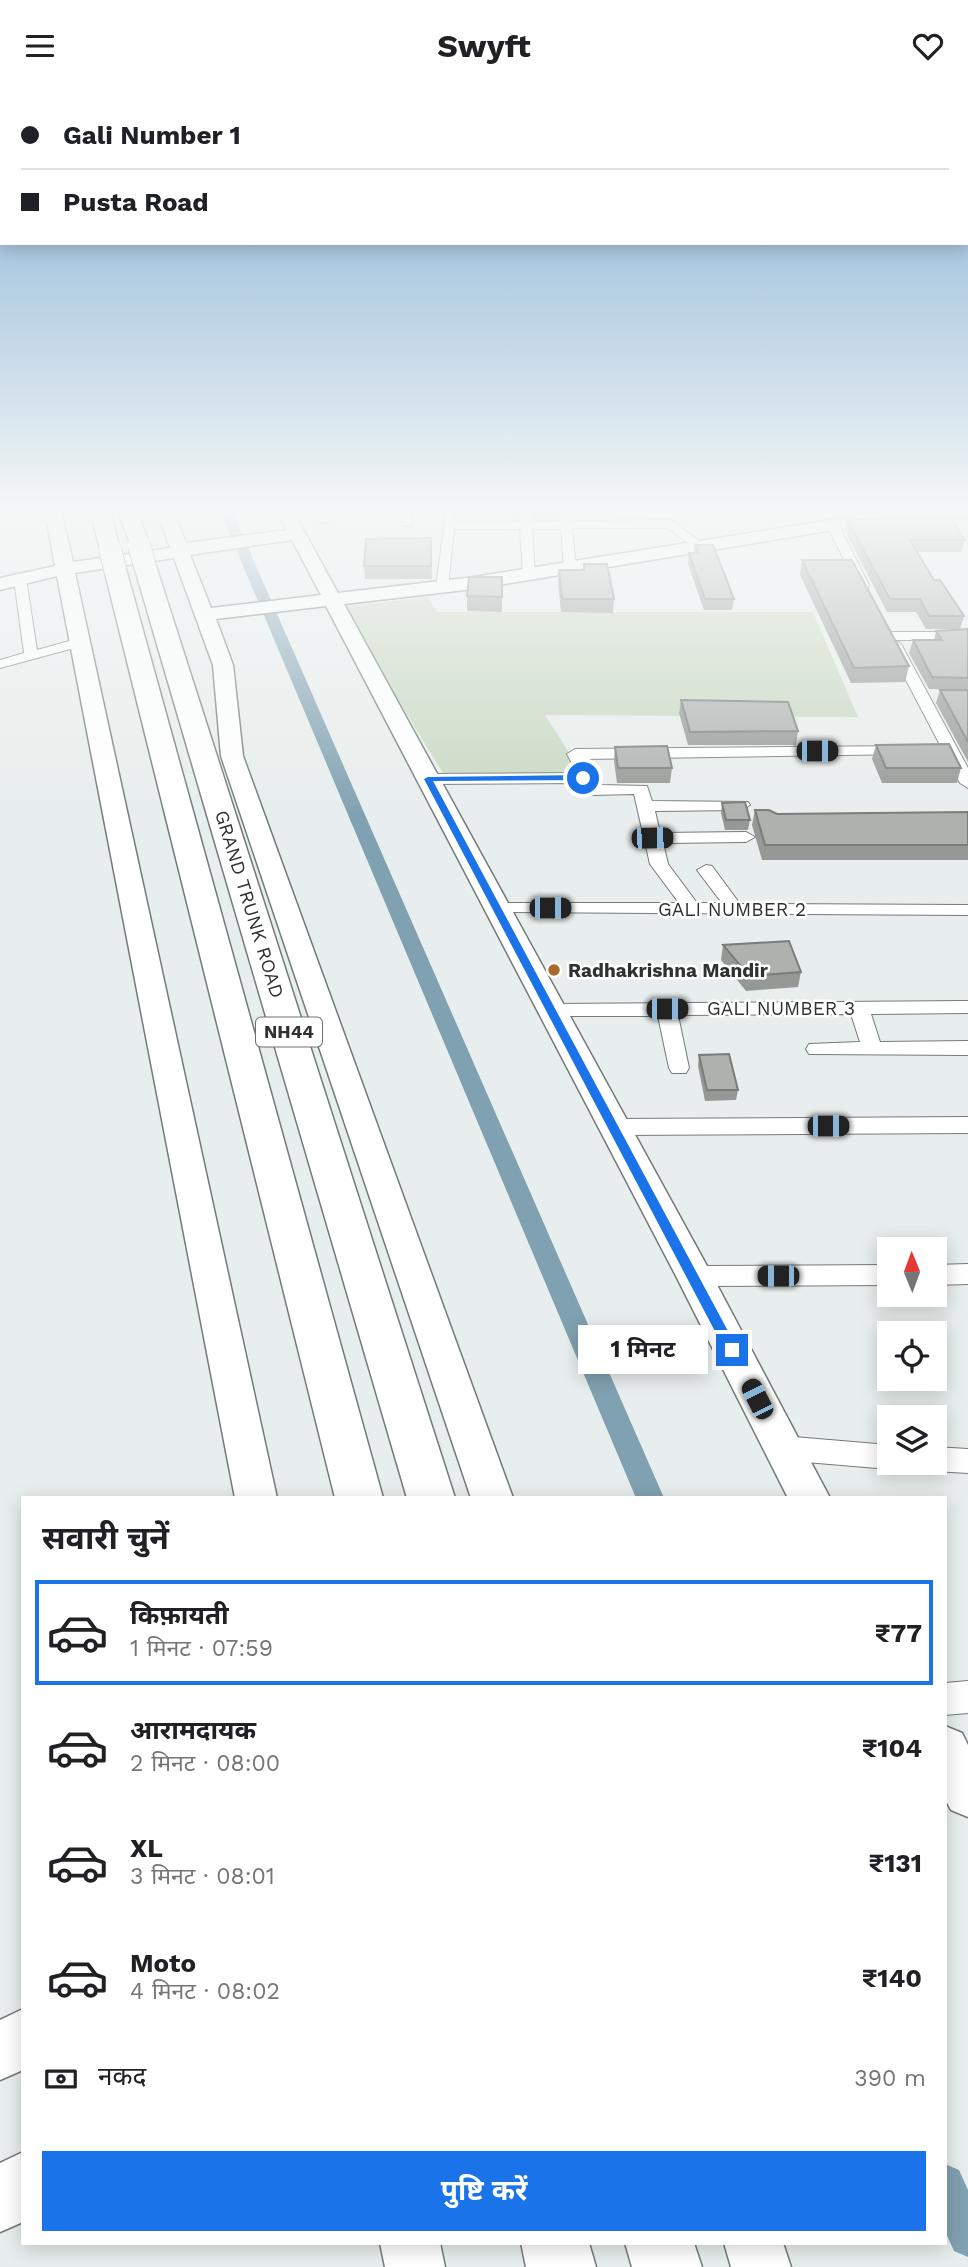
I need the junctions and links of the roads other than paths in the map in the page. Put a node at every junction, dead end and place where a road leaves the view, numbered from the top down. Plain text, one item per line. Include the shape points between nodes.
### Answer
1 (25, 613) edge
2 (74, 613) edge
3 (140, 613) edge
4 (148, 613) edge
5 (227, 613) edge
6 (328, 613) edge
7 (202, 615) joint
8 (968, 636) edge
9 (80, 642) junction
10 (31, 656) junction
11 (0, 664) edge
12 (944, 696) edge
13 (921, 697) junction
14 (968, 741) edge
15 (938, 748) junction
16 (232, 755) junction
17 (587, 778) junction
18 (428, 779) junction
19 (968, 783) edge
20 (216, 792) junction
21 (742, 805) edge
22 (645, 806) junction
23 (746, 837) dead end
24 (652, 838) junction
25 (706, 870) dead end
26 (496, 908) junction
27 (735, 909) junction
28 (693, 910) junction
29 (968, 910) edge
30 (968, 1007) edge
31 (859, 1008) junction
32 (667, 1009) junction
33 (551, 1010) junction
34 (872, 1048) junction
35 (968, 1048) edge
36 (816, 1049) dead end
37 (701, 1057) edge
38 (968, 1125) edge
39 (614, 1127) junction
40 (968, 1274) edge
41 (877, 1275) edge
42 (947, 1275) edge
43 (694, 1276) junction
44 (782, 1448) junction
45 (877, 1456) edge
46 (947, 1460) edge
47 (968, 1461) edge
48 (256, 1496) edge
49 (359, 1496) edge
50 (430, 1496) edge
51 (491, 1496) edge
52 (808, 1496) edge
53 (968, 1697) edge
54 (947, 1699) edge
55 (947, 1754) edge
56 (968, 1793) edge
57 (21, 2037) edge
58 (0, 2053) edge
59 (21, 2184) edge
60 (0, 2203) edge
61 (410, 2245) edge
62 (556, 2245) edge
63 (660, 2245) edge
64 (754, 2245) edge
65 (415, 2267) edge
66 (561, 2267) edge
67 (667, 2267) edge
68 (761, 2267) edge

1 - 10 street
2 - 9 main road
3 - 49 highway, GRAND TRUNK ROAD / NH44
4 - 20 highway, GRAND TRUNK ROAD / NH44
5 - 7 main road
6 - 18 main road
7 - 16 main road via 223,665
8 - 13 street via 887,631
9 - 10 street
9 - 48 main road
10 - 11 street
12 - 13 street
13 - 15 street
14 - 15 street
15 - 17 street via 579,752 575,757
15 - 19 street
16 - 20 main road
16 - 51 main road
17 - 18 street
17 - 22 street via 593,790 641,789
18 - 26 main road
20 - 50 highway, GRAND TRUNK ROAD / NH44
21 - 22 street
22 - 24 street
23 - 24 street
24 - 28 street via 659,864
25 - 27 street
26 - 28 street, GALI NUMBER 2
26 - 33 main road
27 - 28 street, GALI NUMBER 2
27 - 29 street, GALI NUMBER 2
30 - 31 street, GALI NUMBER 3
31 - 32 street, GALI NUMBER 3
31 - 34 street
32 - 33 street, GALI NUMBER 3
32 - 37 street via 678,1063
33 - 39 main road
34 - 35 street
34 - 36 street
38 - 39 street
39 - 43 main road
40 - 42 street
41 - 43 street
43 - 44 main road
44 - 45 street
44 - 52 main road
46 - 47 street
53 - 54 street
55 - 56 main road
57 - 58 main road
59 - 60 main road
61 - 65 main road
62 - 66 highway
63 - 67 highway
64 - 68 main road

